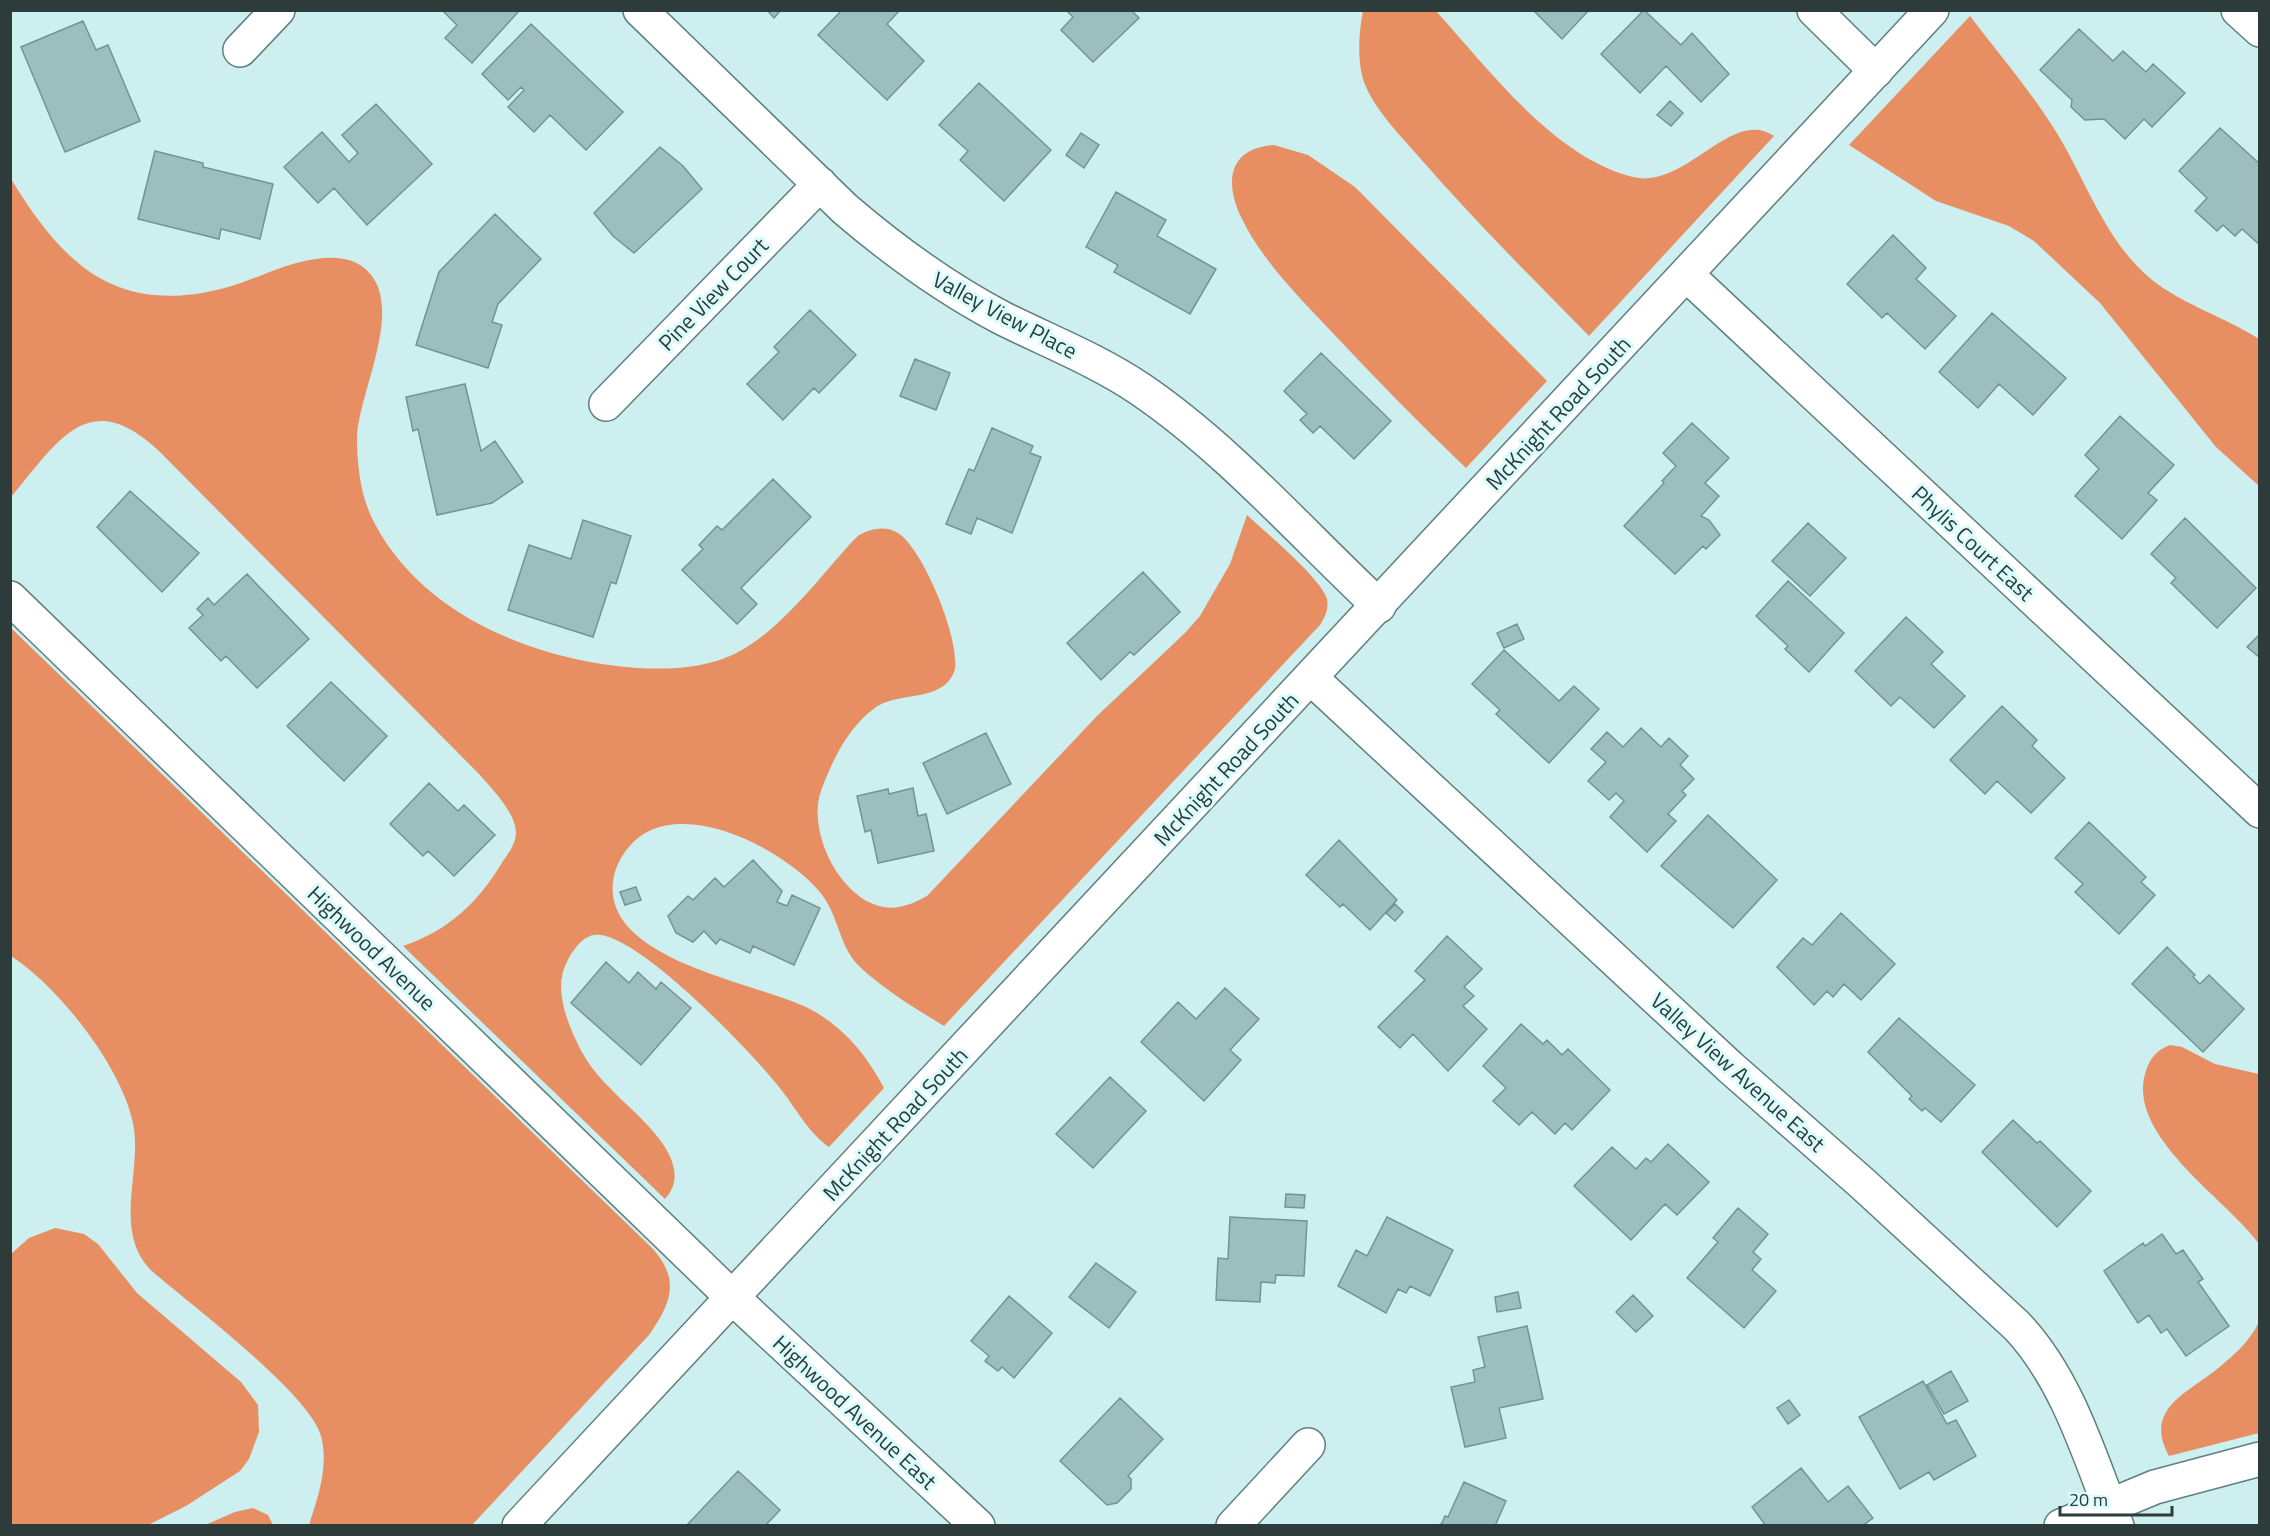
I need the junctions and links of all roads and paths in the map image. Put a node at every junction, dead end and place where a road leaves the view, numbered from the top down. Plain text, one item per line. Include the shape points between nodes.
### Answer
1 (278, 10) edge
2 (640, 10) edge
3 (1814, 10) edge
4 (1932, 10) edge
5 (2238, 10) edge
6 (2259, 30) edge
7 (240, 50) dead end
8 (1876, 71) junction
9 (820, 184) junction
10 (1687, 275) junction
11 (606, 404) dead end
12 (10, 598) edge
13 (1379, 606) junction
14 (1311, 678) junction
15 (2259, 811) edge
16 (733, 1298) junction
17 (1308, 1445) dead end
18 (2259, 1459) edge
19 (2113, 1516) edge
20 (519, 1526) edge
21 (978, 1526) edge
22 (1233, 1526) edge
23 (2061, 1526) edge

1 - 7 street
2 - 9 street, Valley View Place
3 - 8 street
4 - 8 street, McKnight Road South
5 - 6 street
8 - 10 street, McKnight Road South
9 - 11 street, Pine View Court
9 - 13 street, Valley View Place via 870,230 947,286 1120,376 1170,411
10 - 13 street, McKnight Road South
10 - 15 street, Phylis Court East
12 - 16 street, Highwood Avenue
13 - 14 street, McKnight Road South
14 - 16 street, McKnight Road South
14 - 19 street, Valley View Avenue East via 1730,1067 2022,1331 2053,1375
16 - 20 street, McKnight Road South
16 - 21 street, Highwood Avenue East
17 - 22 street
18 - 19 street via 2198,1474
19 - 23 street

